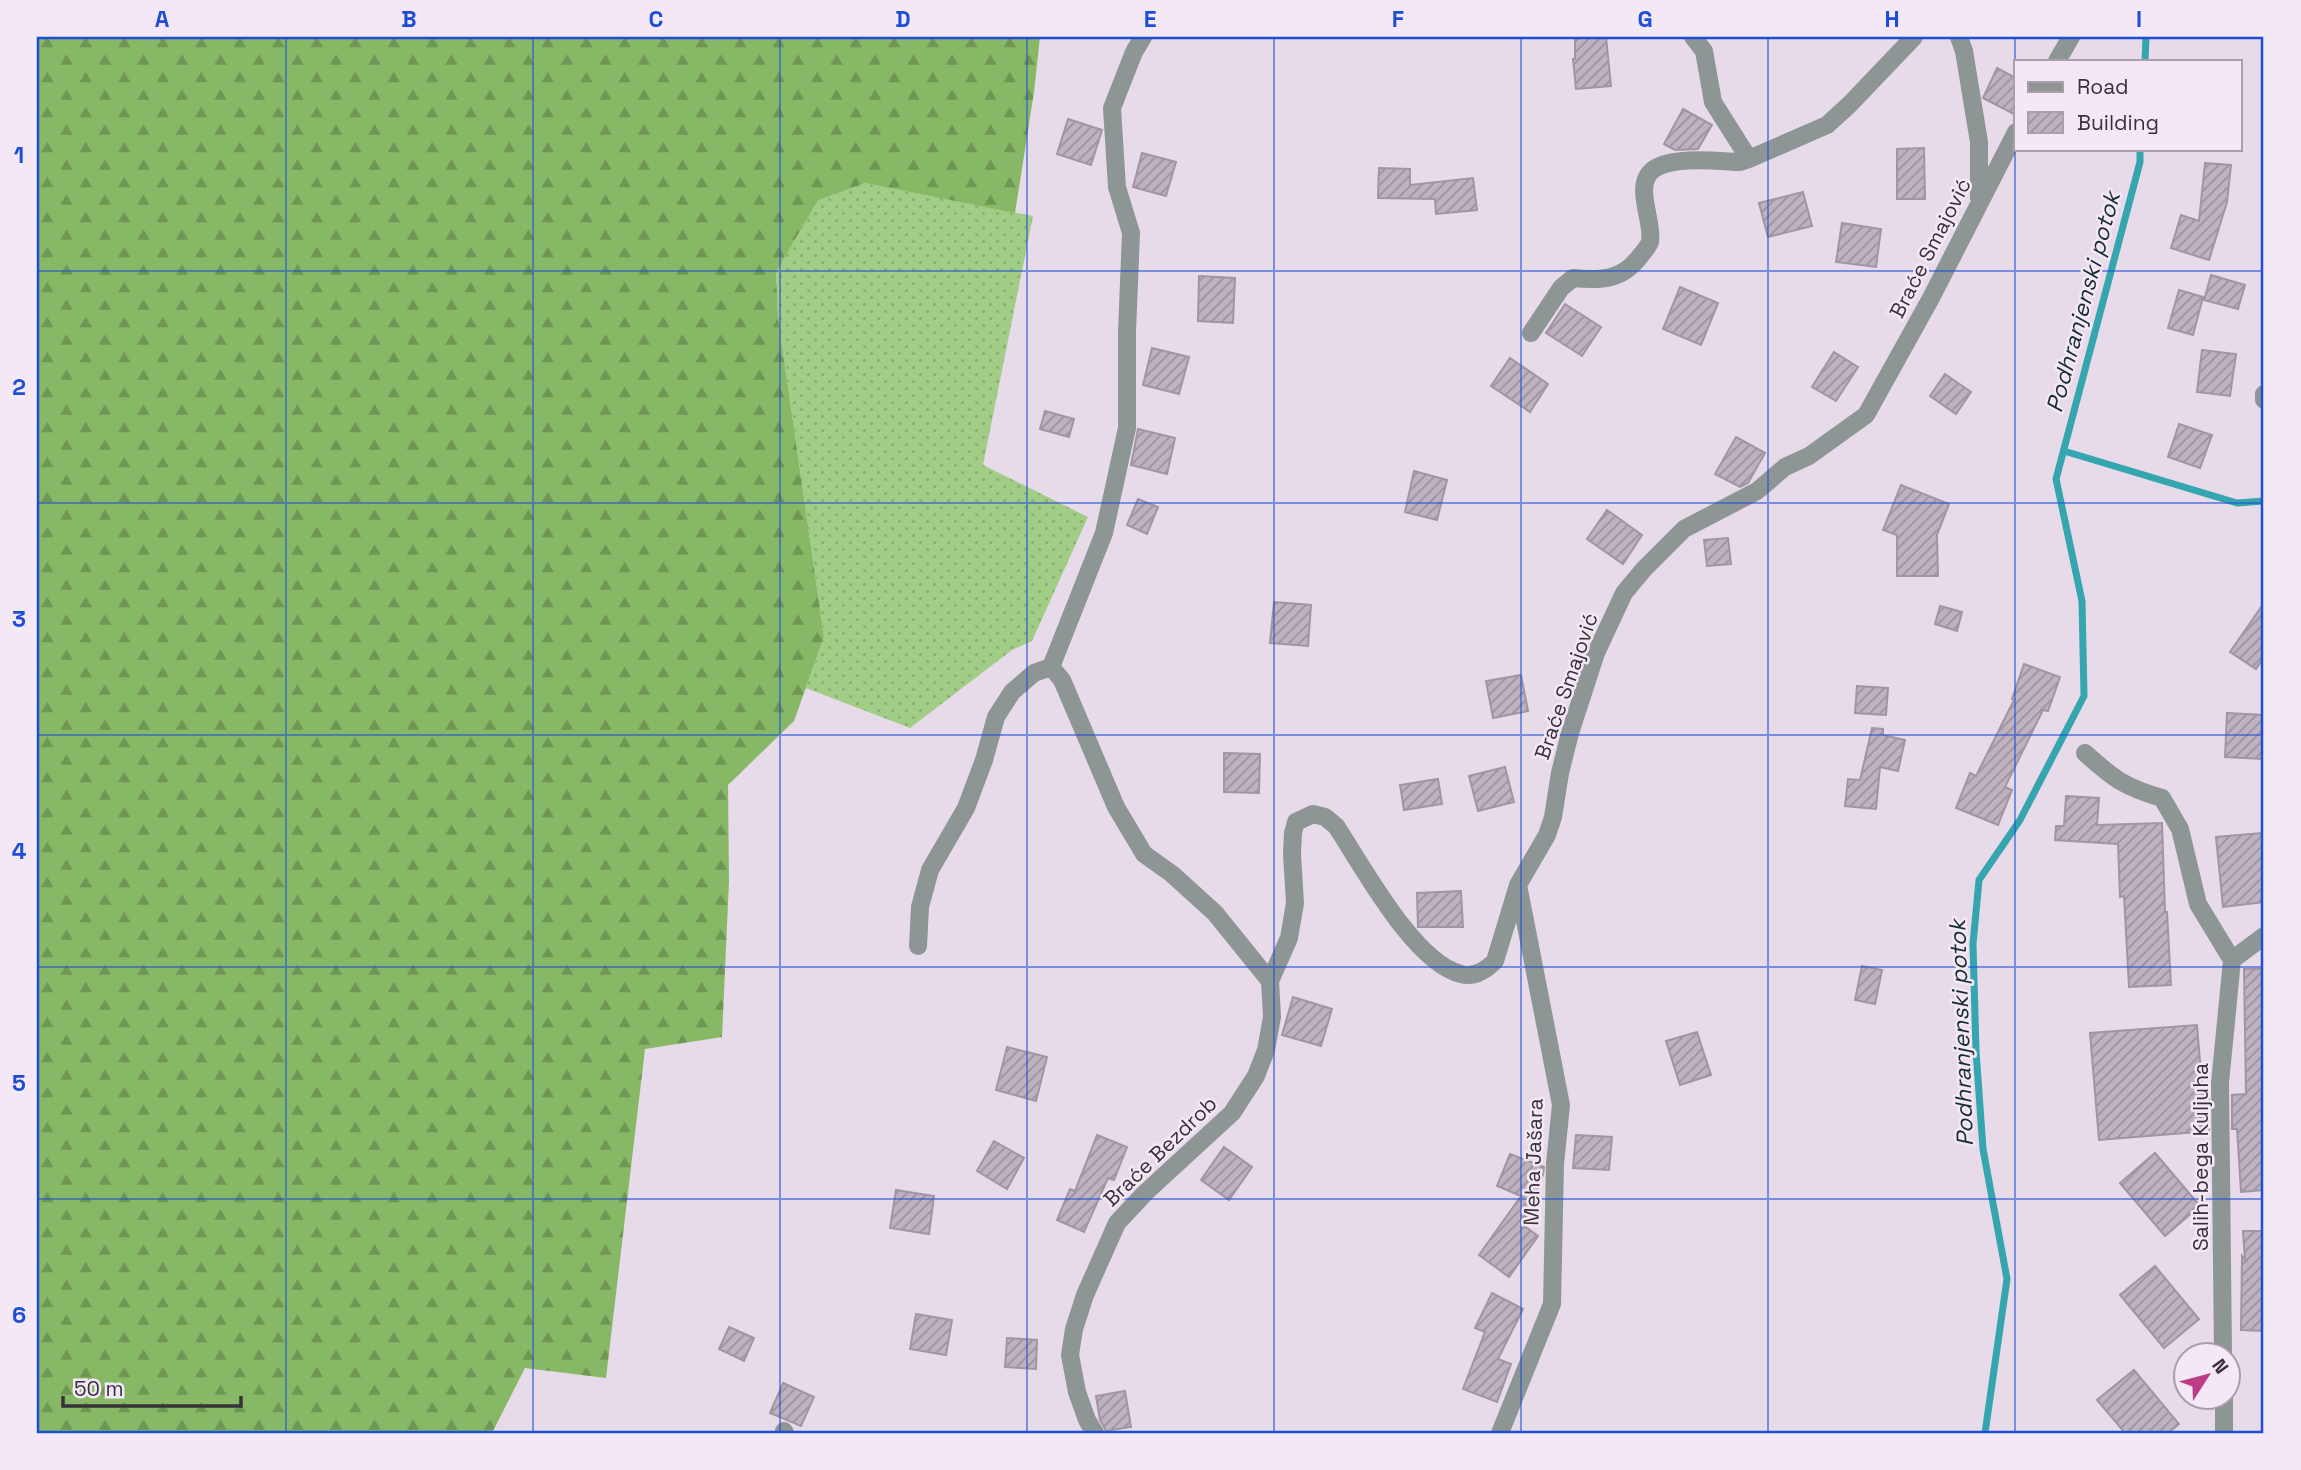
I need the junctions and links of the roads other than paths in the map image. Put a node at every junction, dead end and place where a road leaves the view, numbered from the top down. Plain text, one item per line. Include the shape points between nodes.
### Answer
1 (1143, 37) edge
2 (1693, 37) edge
3 (1914, 37) edge
4 (1959, 37) edge
5 (2071, 37) edge
6 (2058, 60) edge
7 (2014, 136) edge
8 (1749, 159) junction
9 (1979, 201) junction
10 (1531, 333) dead end
11 (2264, 394) edge
12 (2264, 400) edge
13 (1051, 667) junction
14 (2085, 753) dead end
15 (1518, 885) junction
16 (2264, 936) edge
17 (918, 946) dead end
18 (2232, 960) junction
19 (1270, 981) junction
20 (2223, 1340) edge
21 (2224, 1410) edge
22 (1095, 1433) edge
23 (1500, 1433) edge
24 (2224, 1433) edge

1 - 13 street via 1112,108 1117,187 1131,233 1127,428 1104,533
2 - 8 street via 1704,51 1713,102
3 - 8 street via 1827,125
4 - 9 street via 1979,142
5 - 6 street
7 - 9 street, Braće Smajović
8 - 10 street via 1665,163 1652,170 1644,182 1649,244 1632,268 1612,277 1573,278
9 - 15 street, Braće Smajović via 1866,415 1810,456 1785,467 1757,491 1684,529 1624,593 1596,653 1570,733 1547,835
11 - 12 street
13 - 17 street via 1034,673 1012,692 996,716 966,808 930,870 920,907
13 - 19 street via 1062,680 1116,807 1144,854 1215,913
14 - 18 street via 2134,790 2162,797 2180,829 2198,904
15 - 19 street, Braće Smajović via 1495,961 1486,970 1463,975 1428,954 1410,934 1336,825 1325,817 1304,817 1293,832 1294,903 1289,937
15 - 23 street, Meha Jašara via 1561,1105 1552,1304
16 - 18 street
18 - 20 street, Salih-bega Kuljuha via 2220,1083
19 - 22 street, Braće Bezdrob via 1272,1017 1266,1050 1246,1094 1225,1121 1117,1223 1085,1295 1070,1355 1077,1392
21 - 24 street

